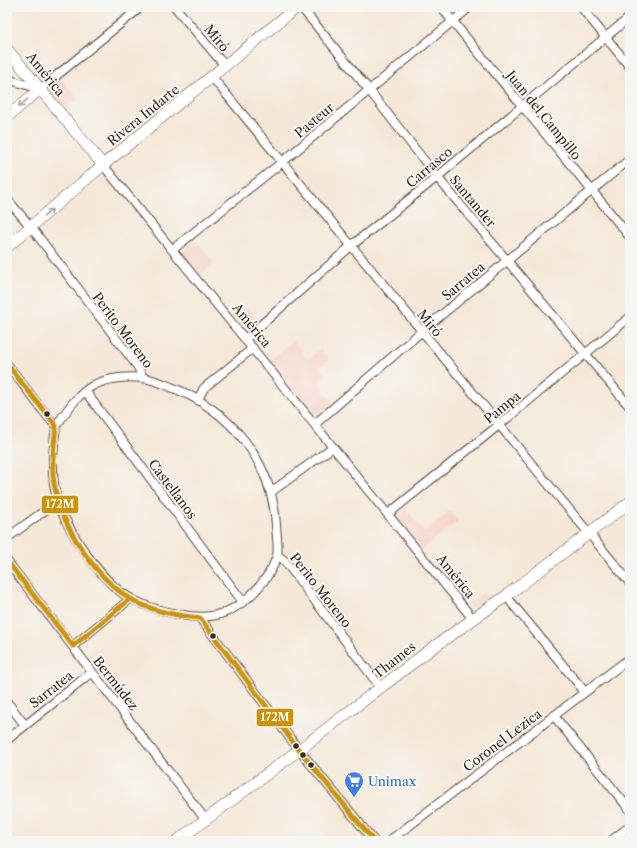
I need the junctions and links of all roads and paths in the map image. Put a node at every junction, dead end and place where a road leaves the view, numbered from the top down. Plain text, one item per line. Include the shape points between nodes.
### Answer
1 (141, 7) edge
2 (175, 7) edge
3 (297, 7) edge
4 (301, 7) edge
5 (441, 7) edge
6 (470, 7) edge
7 (581, 7) edge
8 (630, 16) edge
9 (452, 21) junction
10 (605, 37) junction
11 (7, 49) edge
12 (225, 66) junction
13 (630, 67) edge
14 (212, 77) junction
15 (7, 79) edge
16 (40, 89) junction
17 (369, 90) junction
18 (522, 106) junction
19 (7, 117) edge
20 (630, 159) edge
21 (281, 163) junction
22 (104, 166) junction
23 (437, 177) junction
24 (592, 191) junction
25 (7, 199) edge
26 (31, 227) junction
27 (630, 237) edge
28 (351, 246) junction
29 (7, 247) edge
30 (172, 250) junction
31 (506, 260) junction
32 (630, 317) edge
33 (422, 331) junction
34 (245, 339) junction
35 (253, 348) junction
36 (586, 354) junction
37 (7, 364) edge
38 (143, 378) junction
39 (85, 391) junction
40 (198, 399) junction
41 (630, 407) edge
42 (315, 424) junction
43 (499, 425) junction
44 (56, 426) junction
45 (333, 447) junction
46 (271, 492) junction
47 (58, 501) junction
48 (630, 502) edge
49 (388, 514) junction
50 (588, 534) junction
51 (7, 538) edge
52 (277, 555) junction
53 (7, 561) edge
54 (10, 571) edge
55 (630, 583) edge
56 (506, 596) junction
57 (130, 599) junction
58 (243, 602) junction
59 (200, 618) junction
60 (473, 619) junction
61 (73, 646) junction
62 (630, 658) edge
63 (92, 672) junction
64 (381, 688) junction
65 (585, 692) junction
66 (7, 702) edge
67 (554, 716) junction
68 (25, 725) junction
69 (7, 740) edge
70 (299, 750) junction
71 (630, 810) edge
72 (205, 819) junction
73 (630, 826) edge
74 (177, 841) edge
75 (374, 841) edge
76 (389, 841) edge
77 (611, 841) edge

1 - 16 street
2 - 12 street, Miró
3 - 12 street, Rivera Indarte
4 - 17 street, Santander
5 - 9 street, Juan del Campillo
6 - 9 street, Pasteur
7 - 10 street
8 - 10 street, Carrasco
9 - 17 street, Pasteur
9 - 18 street, Juan del Campillo
10 - 13 street
10 - 18 street, Carrasco
11 - 16 street, América
12 - 14 street, Rivera Indarte
14 - 21 street, Miró
14 - 22 street, Rivera Indarte
15 - 16 street
16 -> 19 street
16 - 22 street, América
17 - 21 street, Pasteur
17 - 23 street, Santander
18 - 23 street, Carrasco
18 - 24 street, Juan del Campillo
20 - 24 street, Sarratea
21 - 28 street, Miró
21 - 30 street, Pasteur
26 -> 22 street, Rivera Indarte
22 - 30 street, América
23 - 28 street, Carrasco
23 - 31 street, Santander
24 - 27 street, Juan del Campillo
24 - 31 street, Sarratea
25 - 26 street, Perito Moreno
26 - 29 street, Rivera Indarte
26 - 38 street, Perito Moreno via 138,367
28 - 33 street, Miró
28 - 34 street, Carrasco
30 - 34 street, América
31 - 33 street, Sarratea
31 - 36 street, Santander
32 - 36 street, Pampa
33 - 42 street, Sarratea
33 - 43 street, Miró
34 - 35 street, América
35 - 40 street via 204,388
35 - 42 street, América
36 - 41 street, Santander
36 - 43 street, Pampa
37 - 44 street
38 - 39 street via 103,381
38 - 40 street, Perito Moreno
39 - 44 street
39 - 58 street, Castellanos
40 - 46 street, Perito Moreno via 237,431 259,462
42 - 45 street, América
43 - 49 street, Pampa
43 - 50 street, Miró
44 - 47 street via 53,469
45 - 46 street
45 - 49 street, América
46 - 52 street, Perito Moreno via 275,511
47 - 51 street
47 - 57 street via 73,534 90,559 109,581
48 - 50 street, Thames
49 - 60 street, América
50 - 55 street, Miró
50 - 56 street, Thames
52 - 58 street via 260,587
52 - 64 street, Perito Moreno via 284,560
53 - 54 street, Bermúdez
54 - 61 street, Bermúdez
56 - 60 street, Thames
56 - 65 street
57 - 59 street via 159,611
57 - 61 street
58 - 59 street via 228,611
59 - 70 street
60 - 64 street, Thames
61 - 63 street, Bermúdez
62 - 65 street, Coronel Lezica
63 - 68 street, Sarratea
63 - 72 street, Bermúdez
64 - 70 street, Thames
65 - 67 street, Coronel Lezica
66 - 68 street
67 - 71 street
67 - 76 street, Coronel Lezica
68 - 69 street, Sarratea
70 - 72 street, Thames
70 - 75 street
72 - 74 street, Thames
73 - 77 street

